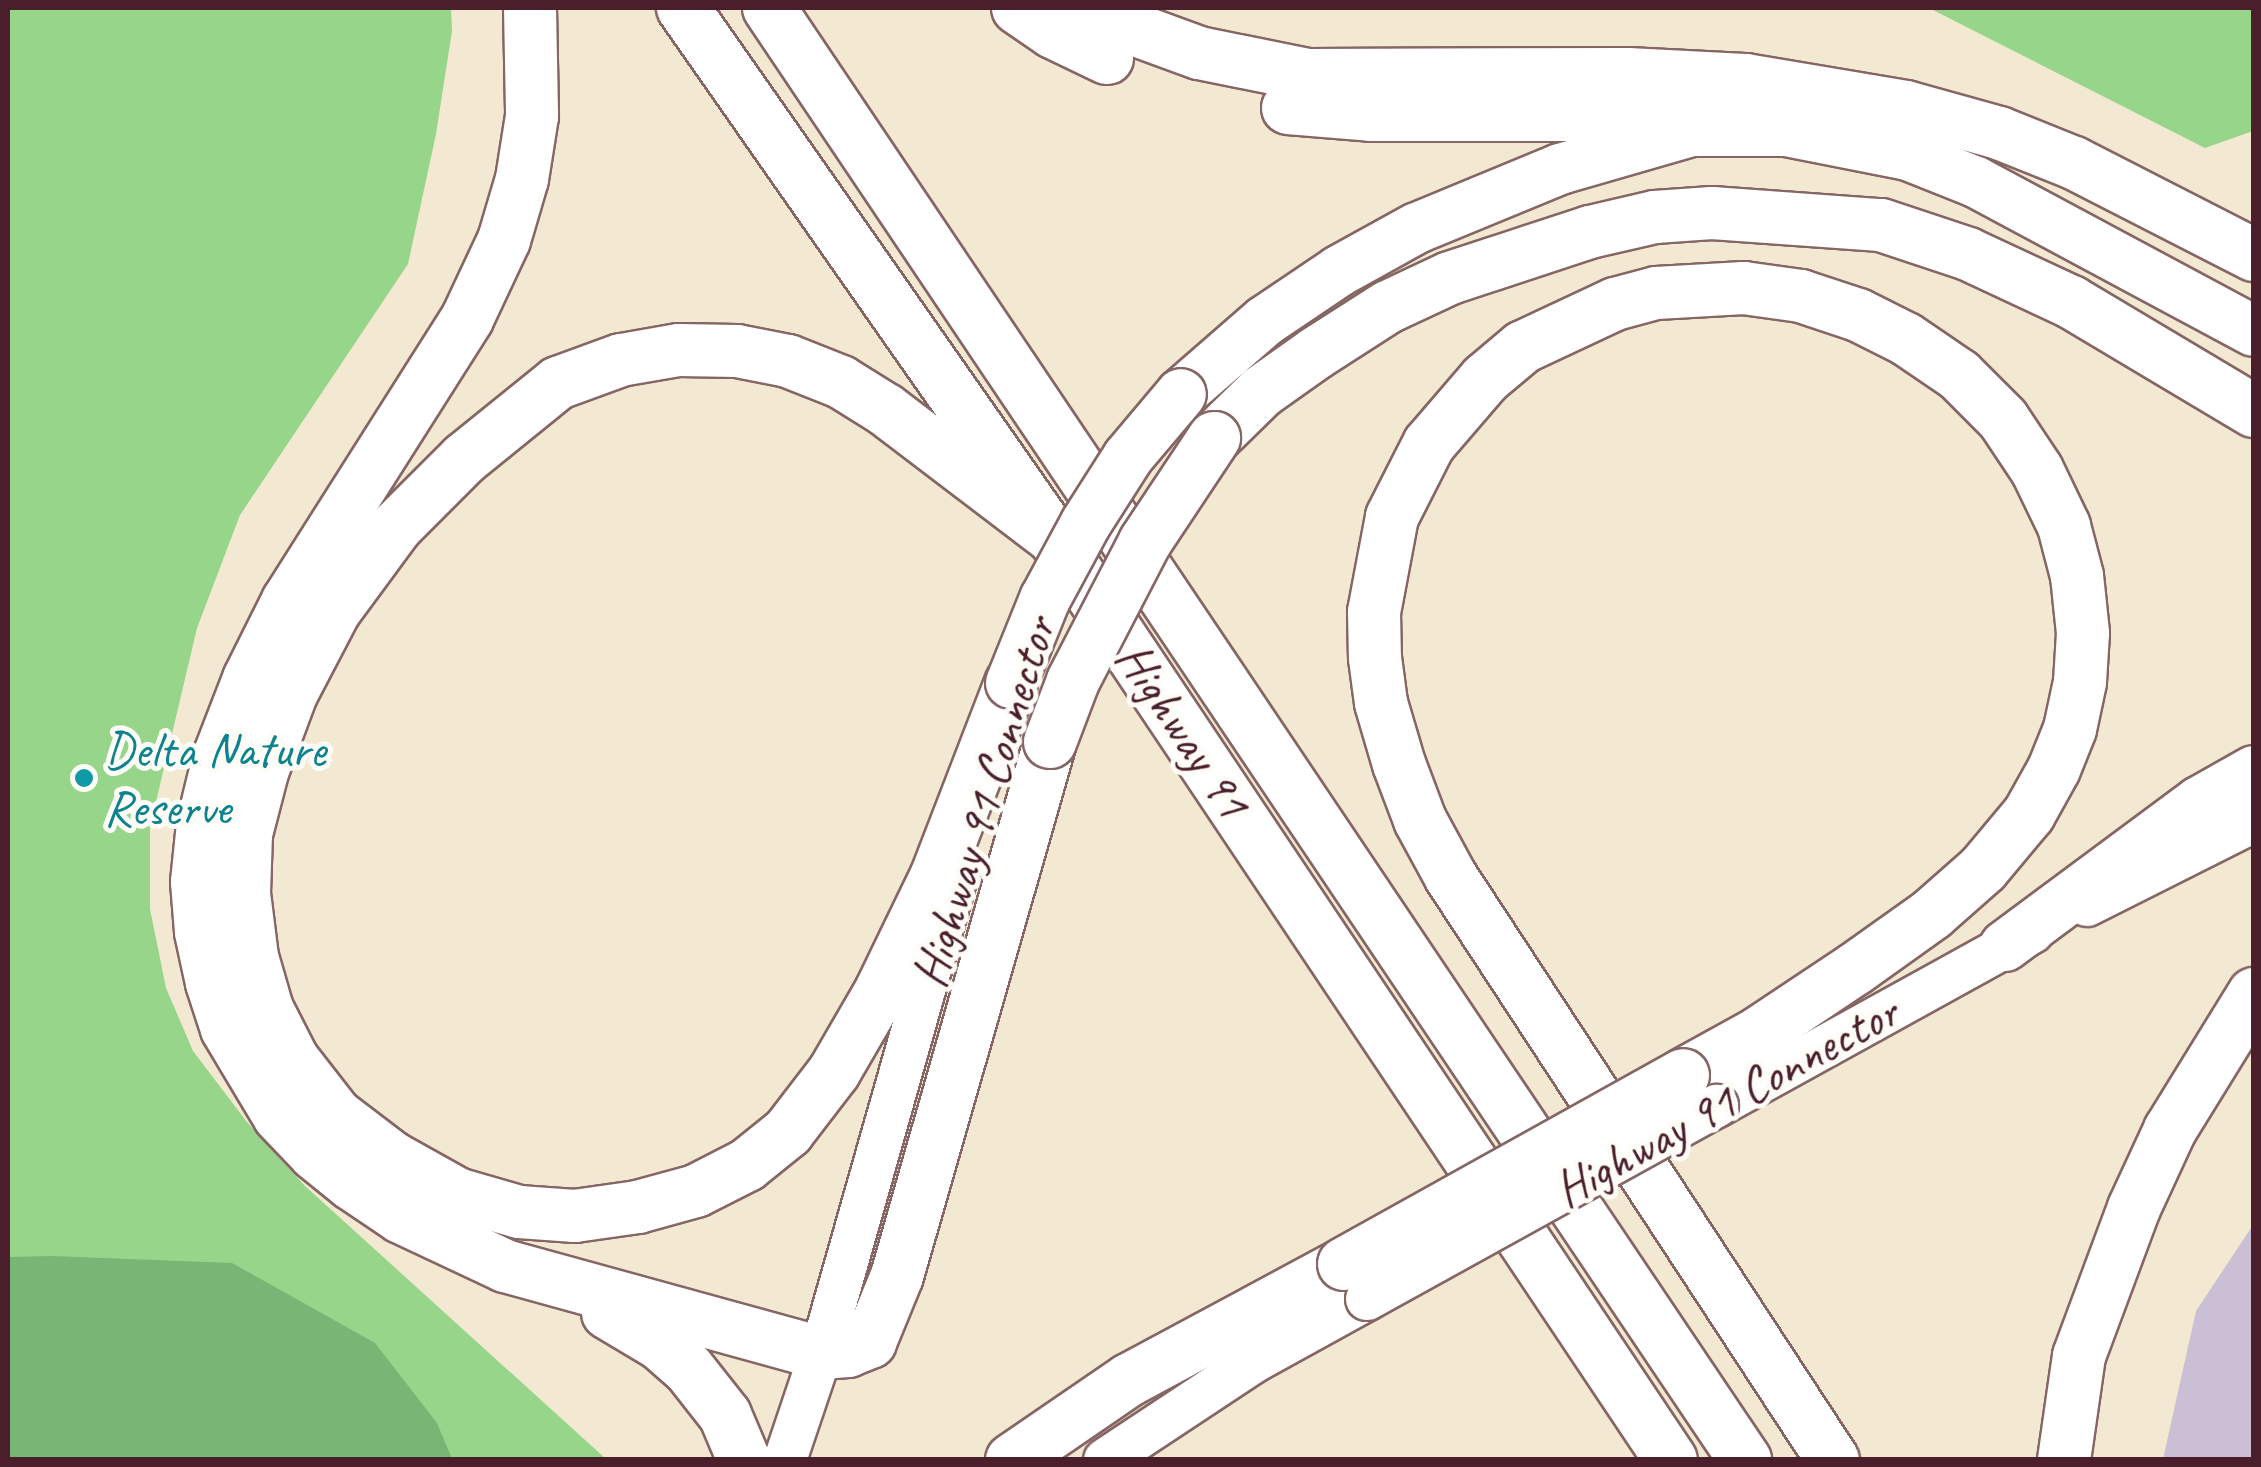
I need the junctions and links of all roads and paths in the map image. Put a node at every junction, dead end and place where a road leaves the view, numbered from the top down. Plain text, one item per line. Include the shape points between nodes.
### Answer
1 (530, 8) edge
2 (683, 8) edge
3 (769, 8) edge
4 (1018, 8) edge
5 (1076, 8) edge
6 (1740, 128) junction
7 (2254, 255) edge
8 (2254, 330) edge
9 (2254, 411) edge
10 (1054, 538) junction
11 (1011, 683) junction
12 (2254, 771) edge
13 (2254, 821) edge
14 (2005, 946) junction
15 (2254, 994) edge
16 (1700, 1090) junction
17 (1356, 1281) junction
18 (555, 1283) junction
19 (821, 1353) junction
20 (744, 1460) edge
21 (785, 1460) edge
22 (1012, 1460) edge
23 (1105, 1460) edge
24 (1672, 1460) edge
25 (1745, 1460) edge
26 (1834, 1460) edge
27 (2064, 1460) edge

1 - 18 highway via 532,116 504,240 468,319 327,537 249,679 220,754 197,882 201,932 227,1029 279,1116 314,1154 401,1216 462,1249
2 - 10 highway, Highway 91
3 - 25 highway, Highway 91
4 - 6 highway via 1108,58 1226,96 1294,109 1669,116
5 - 7 highway via 1199,53 1308,75 1648,75 1745,80 1867,99 1999,133 2074,163
6 - 8 highway, Highway 91 Connector via 1838,138 1908,155 1976,182
6 - 11 highway, Highway 91 Connector, bridge via 1692,131 1609,152 1487,196 1339,271 1265,321 1181,394 1128,456 1045,599
9 - 19 highway, bridge via 2071,302 1968,254 1881,225 1712,213 1590,232 1450,278 1316,353 1261,392 1214,438 1145,542 1073,681 884,1315 870,1342
10 - 11 highway via 886,410 842,382 788,361 679,350 622,360 558,384 464,459 397,526 334,610 291,694 246,834 244,894 267,1009 293,1060 336,1116 457,1194 519,1212 575,1216 696,1190 747,1165 788,1132 834,1072 936,877
10 - 24 highway, Highway 91
11 - 19 main road, Highway 91 Connector
12 - 14 highway via 2199,802
13 - 14 main road, Highway 91 Connector
14 - 16 main road, Highway 91 Connector
15 - 27 highway via 2178,1114 2134,1208 2079,1356
16 - 17 highway, bridge
16 - 26 highway via 1759,1033 1932,914 1983,869 2029,814 2054,769 2070,729 2083,633 2078,576 2064,526 2004,419 1959,375 1858,314 1744,288 1614,304 1523,347 1484,379 1429,444 1392,518 1374,612 1375,658 1399,764 1451,877
17 - 22 highway via 1129,1380
17 - 23 main road
18 - 19 highway
18 - 20 highway via 660,1344 688,1368 725,1416
19 - 21 main road, Highway 91 Connector

